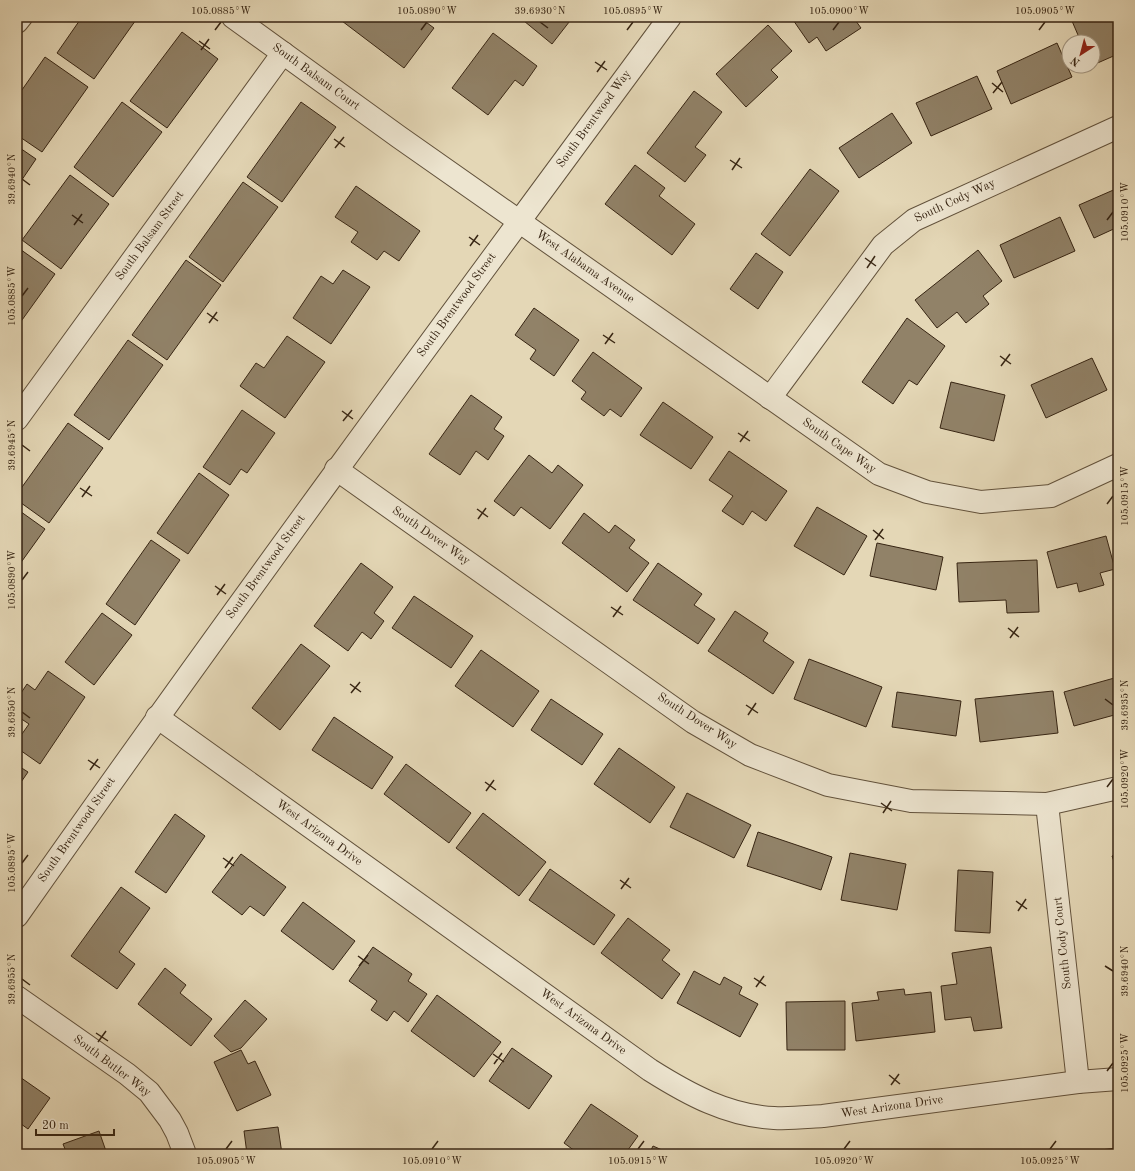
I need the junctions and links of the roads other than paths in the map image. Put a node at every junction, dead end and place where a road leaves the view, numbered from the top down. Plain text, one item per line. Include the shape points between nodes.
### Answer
1 (21, 17) edge
2 (234, 17) edge
3 (670, 17) edge
4 (17, 22) edge
5 (283, 53) junction
6 (1118, 127) edge
7 (399, 137) joint
8 (519, 221) junction
9 (770, 398) junction
10 (17, 419) edge
11 (1118, 465) edge
12 (336, 469) junction
13 (157, 717) junction
14 (1118, 788) edge
15 (1047, 804) junction
16 (17, 916) edge
17 (17, 996) edge
18 (1118, 1079) edge
19 (1078, 1082) junction
20 (185, 1154) edge

1 - 4 street
2 - 5 street, South Balsam Court
3 - 8 street, South Brentwood Way
5 - 7 street, South Balsam Court
5 - 10 street, South Balsam Street
6 - 9 street, South Cody Way via 914,220 883,245
7 - 8 street, West Alabama Avenue
8 - 9 street, West Alabama Avenue
8 - 12 street, South Brentwood Street
9 - 11 street, South Cape Way via 879,474 927,492 981,502 1050,496
12 - 13 street, South Brentwood Street
12 - 15 street, South Dover Way via 693,722 750,755 828,785 911,802
13 - 16 street, South Brentwood Street
13 - 19 street, West Arizona Drive via 650,1070 702,1100 749,1115 798,1118
14 - 15 street, South Dover Way
15 - 19 street, South Cody Court
17 - 20 street, South Butler Way via 149,1092 170,1120
18 - 19 street, West Arizona Drive

